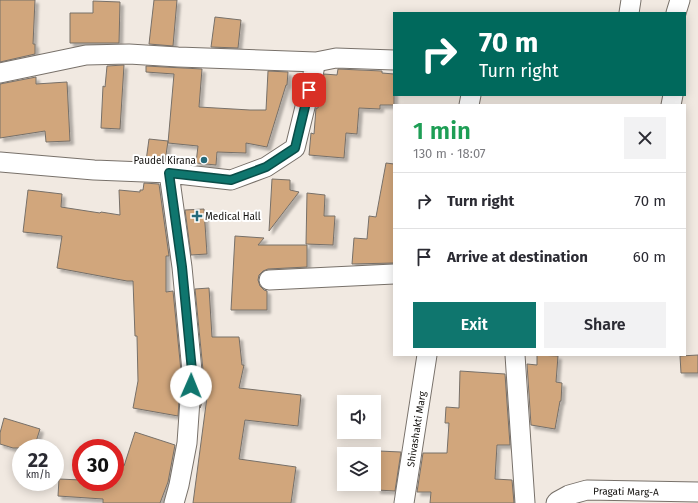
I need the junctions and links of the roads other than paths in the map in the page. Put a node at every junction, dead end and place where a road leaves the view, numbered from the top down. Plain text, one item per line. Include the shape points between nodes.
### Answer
1 (631, 0) edge
2 (680, 0) edge
3 (629, 12) edge
4 (676, 12) edge
5 (393, 60) edge
6 (316, 62) junction
7 (0, 73) edge
8 (0, 162) edge
9 (169, 173) junction
10 (393, 274) edge
11 (269, 280) dead end
12 (428, 356) edge
13 (515, 356) edge
14 (698, 492) edge
15 (174, 503) edge
16 (404, 503) edge
17 (525, 503) edge
18 (556, 503) edge

1 - 3 street
2 - 4 street
5 - 6 street via 336,58
6 - 7 street via 129,54 86,55
6 - 9 street via 295,148 266,167 231,180
8 - 9 street
9 - 15 street via 182,267 192,371 187,443
10 - 11 street
12 - 16 street, Shivashakti Marg
13 - 17 street
14 - 18 street, Pragati Marg-A via 587,490 569,494

